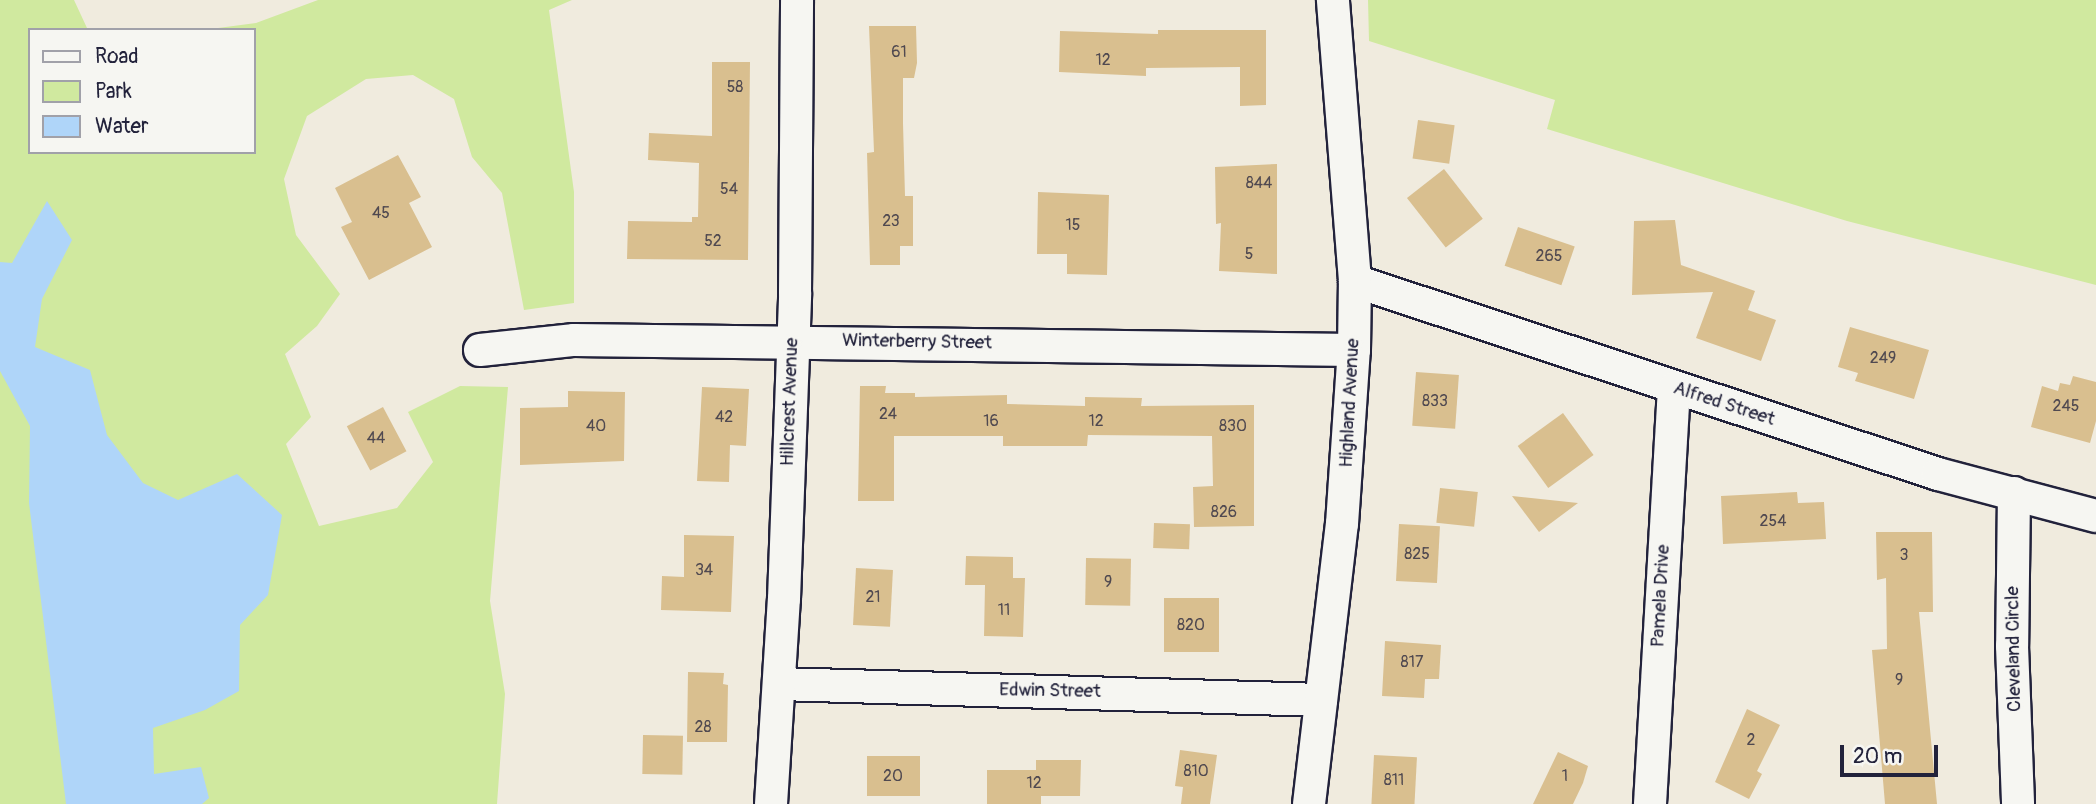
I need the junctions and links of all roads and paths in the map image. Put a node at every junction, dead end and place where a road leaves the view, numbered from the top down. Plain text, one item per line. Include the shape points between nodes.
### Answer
1 (797, 0) edge
2 (1333, 0) edge
3 (1355, 281) junction
4 (791, 341) junction
5 (481, 350) dead end
6 (1354, 350) junction
7 (1674, 389) junction
8 (2014, 494) junction
9 (2096, 516) edge
10 (779, 684) junction
11 (1321, 701) junction
12 (771, 804) edge
13 (1310, 804) edge
14 (1650, 804) edge
15 (2018, 804) edge

1 - 4 street, Hillcrest Avenue
2 - 3 street, Highland Avenue
3 - 6 street, Highland Avenue
3 - 7 street, Alfred Street
4 - 5 street, Winterberry Street via 574,340
4 - 6 street, Winterberry Street
4 - 10 street, Hillcrest Avenue
6 - 11 street, Highland Avenue via 1342,524
7 - 8 street, Alfred Street
7 - 14 street, Pamela Drive
8 - 9 street, Alfred Street
8 - 15 street, Cleveland Circle via 2012,646
10 - 11 street, Edwin Street
10 - 12 street, Hillcrest Avenue
11 - 13 street, Highland Avenue

